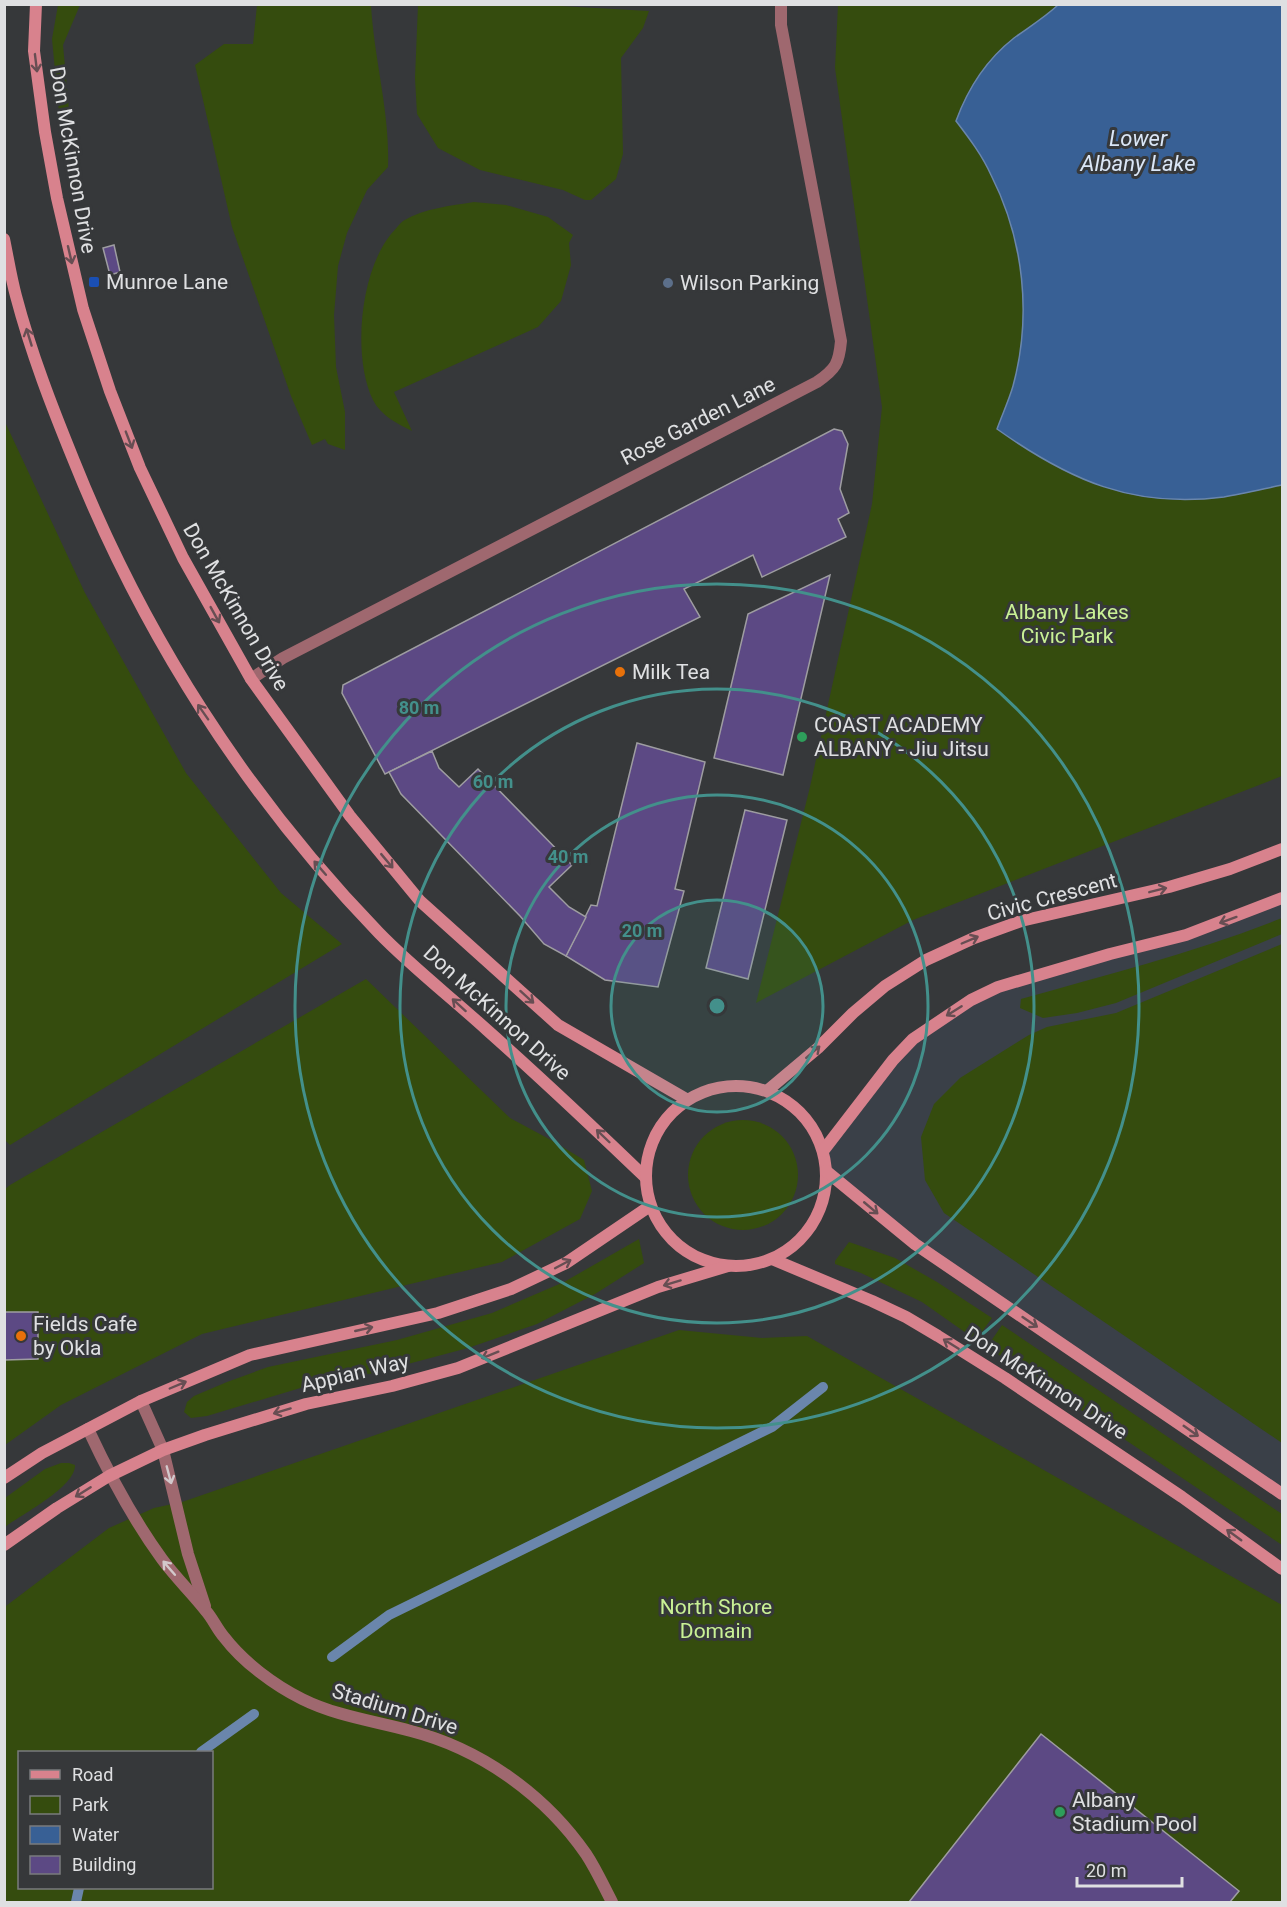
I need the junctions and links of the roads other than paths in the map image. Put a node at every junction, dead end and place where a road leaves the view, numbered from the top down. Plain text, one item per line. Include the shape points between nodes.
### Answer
1 (36, 4) edge
2 (781, 4) edge
3 (4, 239) edge
4 (250, 679) junction
5 (1282, 849) edge
6 (1282, 898) edge
7 (768, 1090) junction
8 (686, 1099) junction
9 (823, 1151) junction
10 (826, 1171) junction
11 (645, 1177) junction
12 (650, 1206) junction
13 (772, 1259) junction
14 (728, 1266) junction
15 (141, 1401) junction
16 (88, 1429) junction
17 (163, 1450) junction
18 (109, 1476) junction
19 (4, 1478) edge
20 (1282, 1494) edge
21 (4, 1545) edge
22 (1282, 1569) edge
23 (207, 1612) junction
24 (612, 1902) edge

1 -> 4 main road, Don McKinnon Drive via 34,51 45,132 83,309 140,468 183,558
2 - 4 street, Rose Garden Lane via 783,36 841,340 836,366 817,382 283,658
11 -> 3 main road, Don McKinnon Drive via 558,1093 380,934 258,791 193,698 140,604 88,496 46,393 16,296
4 -> 8 main road, Don McKinnon Drive via 350,816 420,901 558,1025
7 -> 5 main road, Civic Crescent via 885,986 926,960 1021,921 1169,887
6 -> 9 main road via 1186,935 998,987 971,1000 913,1039 892,1060
7 - 8 main road via 739,1085 712,1088
7 - 9 main road via 803,1114
8 - 11 main road via 655,1133
9 - 10 main road
10 - 13 main road via 824,1198 813,1224 795,1244
10 -> 20 main road, Don McKinnon Drive via 915,1244
11 - 12 main road
12 - 14 main road via 662,1229 680,1248 703,1260
15 -> 12 main road, Appian Way via 250,1355 438,1312 511,1289 566,1263
13 - 14 main road via 750,1266
22 -> 13 main road, Don McKinnon Drive via 1152,1477 938,1336 872,1301
14 -> 17 main road, Appian Way via 658,1287 458,1368 306,1404
15 - 16 main road, Appian Way
15 - 17 street, Stadium Drive
16 - 18 street, Stadium Drive
16 - 19 main road, Appian Way
17 - 18 main road, Appian Way
17 -> 23 street, Stadium Drive via 188,1554
18 -> 21 main road, Appian Way
23 -> 18 street, Stadium Drive via 162,1560
23 - 24 street, Stadium Drive via 224,1638 249,1663 300,1698 330,1711 449,1744 517,1782 566,1828 587,1856

